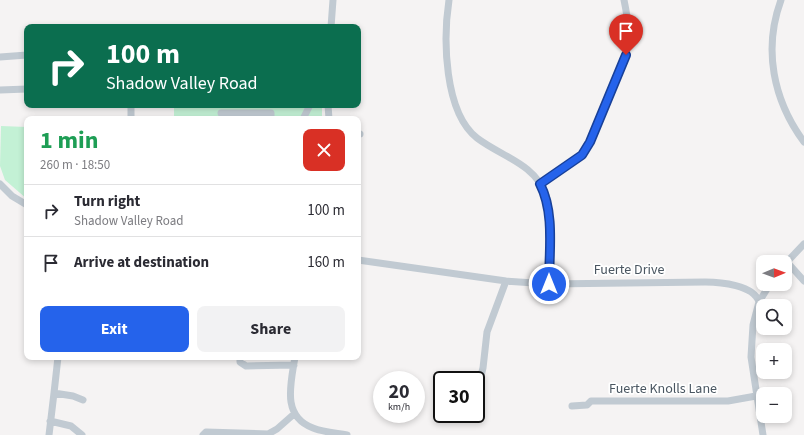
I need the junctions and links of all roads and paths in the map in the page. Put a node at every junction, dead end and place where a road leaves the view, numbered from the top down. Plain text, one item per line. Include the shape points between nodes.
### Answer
1 (333, 0) edge
2 (449, 0) edge
3 (624, 0) edge
4 (781, 0) edge
5 (331, 24) edge
6 (24, 55) edge
7 (0, 57) edge
8 (24, 89) edge
9 (0, 90) edge
10 (221, 113) dead end
11 (271, 116) edge
12 (804, 142) edge
13 (0, 184) edge
14 (540, 184) junction
15 (24, 203) edge
16 (804, 244) edge
17 (792, 257) edge
18 (361, 260) edge
19 (792, 269) edge
20 (506, 281) junction
21 (804, 281) edge
22 (549, 284) junction
23 (758, 299) edge
24 (756, 315) edge
25 (58, 360) edge
26 (240, 360) edge
27 (294, 361) edge
28 (482, 371) edge
29 (54, 393) junction
30 (756, 396) joint
31 (83, 400) dead end
32 (572, 406) dead end
33 (294, 414) junction
34 (50, 421) junction
35 (761, 423) edge
36 (49, 435) edge
37 (82, 435) edge
38 (203, 435) edge
39 (347, 435) edge
40 (763, 435) edge

1 - 5 street
2 - 14 street via 445,45 454,102 460,118 478,139 523,164
3 - 14 street via 629,40 626,55 590,142 582,155
4 - 12 street via 773,28 773,73 783,107
6 - 7 street
8 - 9 street
10 - 11 street via 271,112
13 - 15 street
14 - 22 street via 546,195 548,208
16 - 17 street
18 - 20 street, Fuerte Drive
19 - 21 street
20 - 22 street, Fuerte Drive
20 - 28 street via 487,332
22 - 23 street, Fuerte Drive via 717,282 746,289
24 - 30 street via 751,336
25 - 29 street
26 - 27 street via 241,364 246,366
27 - 33 street via 289,393
29 - 31 street
29 - 34 street
30 - 32 street, Fuerte Knolls Lane via 728,401 591,401 587,405
33 - 38 street via 268,434 206,432
33 - 39 street via 313,429
34 - 36 street
34 - 37 street via 71,426
35 - 40 street

